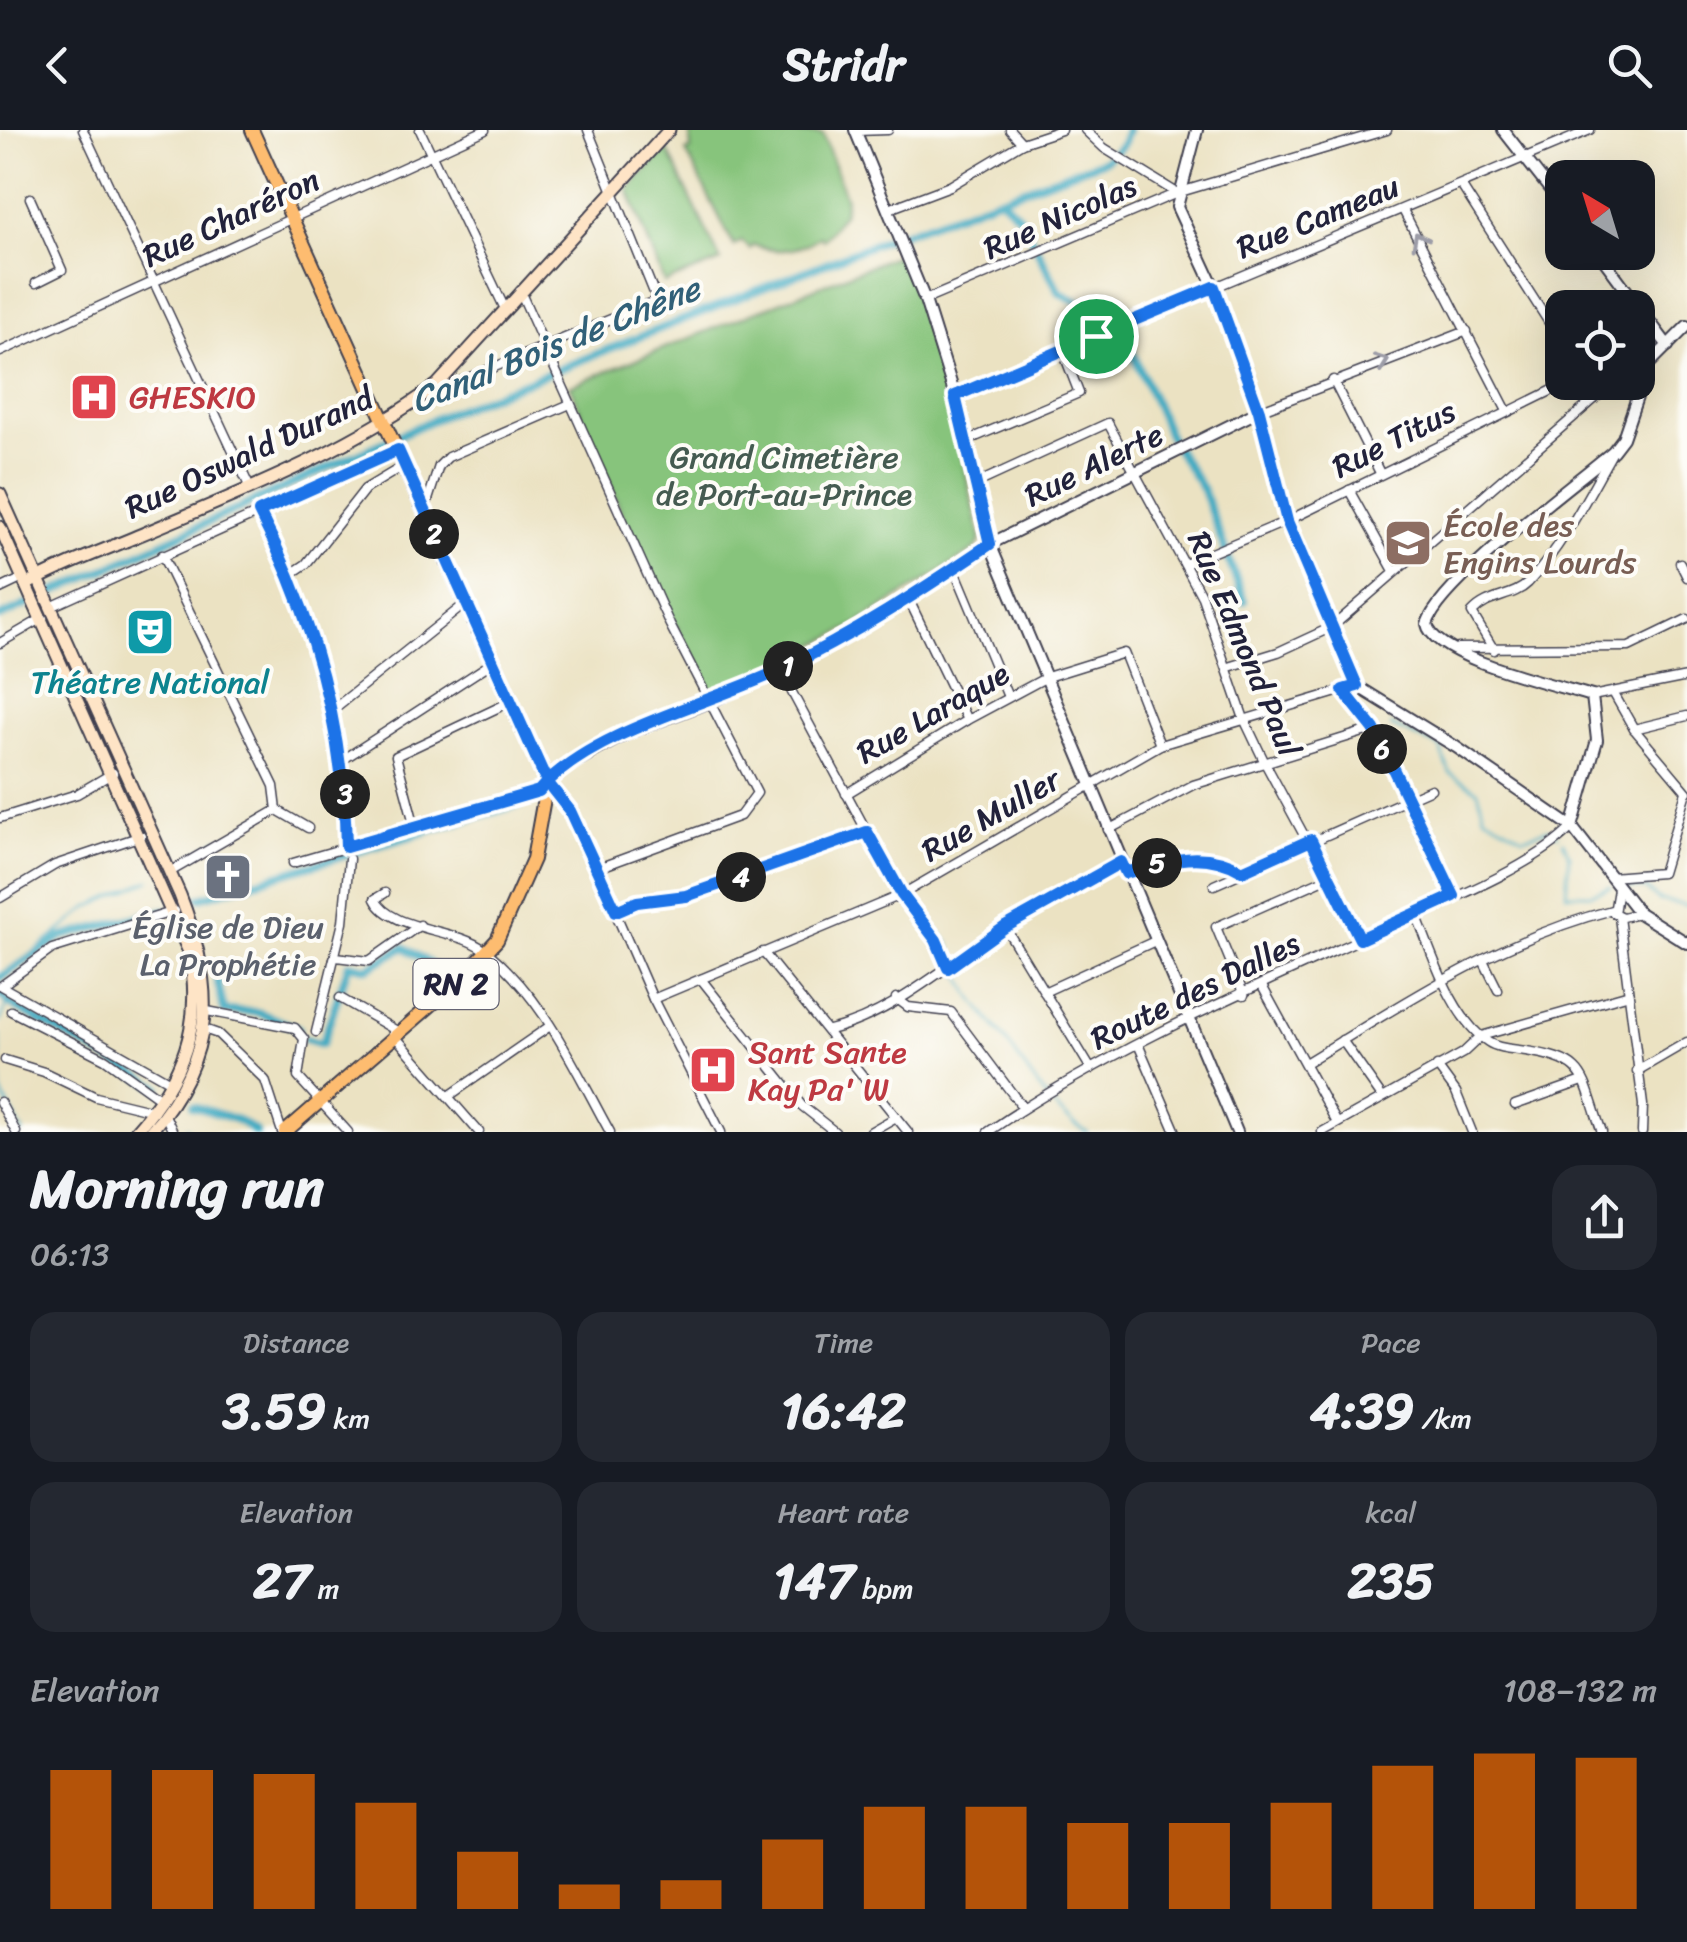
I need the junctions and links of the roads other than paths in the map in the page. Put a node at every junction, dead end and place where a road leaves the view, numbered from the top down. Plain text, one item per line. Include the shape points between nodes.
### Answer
1 (84, 130) edge
2 (252, 130) edge
3 (420, 130) edge
4 (485, 130) edge
5 (588, 130) edge
6 (669, 130) edge
7 (855, 130) edge
8 (888, 130) edge
9 (1010, 130) edge
10 (1061, 130) edge
11 (1085, 130) edge
12 (1197, 130) edge
13 (1388, 130) edge
14 (1503, 130) edge
15 (1585, 131) edge
16 (1022, 143) junction
17 (430, 154) junction
18 (1526, 156) junction
19 (1545, 182) edge
20 (1461, 186) junction
21 (614, 189) junction
22 (1178, 193) junction
23 (30, 198) dead end
24 (889, 209) junction
25 (1403, 210) junction
26 (293, 216) junction
27 (1611, 270) edge
28 (155, 282) junction
29 (36, 283) dead end
30 (1214, 287) junction
31 (520, 291) junction
32 (925, 300) junction
33 (504, 307) junction
34 (1545, 317) edge
35 (1687, 326) edge
36 (1467, 331) junction
37 (1668, 346) junction
38 (546, 348) junction
39 (0, 352) edge
40 (1064, 352) junction
41 (1655, 357) edge
42 (1333, 380) junction
43 (1545, 393) edge
44 (955, 396) junction
45 (418, 399) junction
46 (1593, 400) edge
47 (1632, 400) edge
48 (570, 404) junction
49 (1259, 411) junction
50 (1507, 411) junction
51 (388, 424) junction
52 (966, 441) junction
53 (398, 449) junction
54 (1613, 451) junction
55 (405, 465) junction
56 (1136, 472) junction
57 (1380, 472) junction
58 (975, 484) junction
59 (250, 488) junction
60 (1348, 490) junction
61 (0, 494) edge
62 (424, 510) junction
63 (259, 512) junction
64 (1287, 521) junction
65 (0, 527) edge
66 (990, 544) junction
67 (162, 555) junction
68 (1680, 562) dead end
69 (1185, 564) junction
70 (954, 568) junction
71 (1393, 569) junction
72 (291, 574) junction
73 (1687, 577) edge
74 (31, 582) junction
75 (0, 589) edge
76 (908, 598) junction
77 (51, 603) junction
78 (465, 604) junction
79 (40, 613) junction
80 (1687, 619) edge
81 (1332, 627) junction
82 (0, 643) edge
83 (1448, 648) junction
84 (1494, 650) junction
85 (492, 662) junction
86 (1229, 666) junction
87 (780, 670) junction
88 (1047, 677) junction
89 (1687, 678) edge
90 (1357, 686) junction
91 (1343, 690) junction
92 (1614, 694) junction
93 (1592, 696) junction
94 (1008, 697) junction
95 (712, 701) junction
96 (511, 702) junction
97 (331, 712) junction
98 (1687, 716) edge
99 (1244, 719) junction
100 (967, 720) junction
101 (1374, 729) junction
102 (1634, 729) junction
103 (1160, 745) junction
104 (341, 761) junction
105 (1265, 763) junction
106 (113, 773) junction
107 (547, 782) junction
108 (1090, 787) junction
109 (1431, 789) dead end
110 (1687, 792) edge
111 (846, 794) junction
112 (1406, 798) junction
113 (277, 810) junction
114 (0, 818) edge
115 (415, 827) junction
116 (308, 828) dead end
117 (1108, 830) junction
118 (1568, 831) junction
119 (867, 832) junction
120 (141, 836) junction
121 (1311, 840) junction
122 (346, 847) junction
123 (349, 858) dead end
124 (293, 864) dead end
125 (1123, 867) junction
126 (598, 868) junction
127 (1242, 871) junction
128 (170, 872) junction
129 (1329, 876) junction
130 (1610, 877) junction
131 (1214, 885) dead end
132 (1618, 889) junction
133 (385, 893) dead end
134 (902, 895) junction
135 (1454, 896) junction
136 (0, 898) edge
137 (616, 911) junction
138 (175, 912) junction
139 (1615, 913) junction
140 (1639, 913) junction
141 (1416, 914) junction
142 (420, 925) junction
143 (1005, 927) junction
144 (1360, 939) junction
145 (1155, 941) junction
146 (1687, 942) edge
147 (488, 952) junction
148 (763, 952) junction
149 (336, 957) junction
150 (1484, 960) junction
151 (948, 968) junction
152 (701, 979) junction
153 (1444, 980) junction
154 (1262, 986) junction
155 (1498, 990) dead end
156 (1044, 992) junction
157 (1244, 994) junction
158 (1626, 994) junction
159 (340, 998) dead end
160 (896, 998) junction
161 (653, 999) junction
162 (11, 1010) dead end
163 (207, 1011) junction
164 (1186, 1020) junction
165 (550, 1026) junction
166 (204, 1029) junction
167 (828, 1030) junction
168 (316, 1032) dead end
169 (395, 1033) junction
170 (1481, 1036) junction
171 (1342, 1040) junction
172 (1687, 1042) edge
173 (1138, 1044) junction
174 (5, 1060) dead end
175 (1307, 1062) junction
176 (1437, 1066) junction
177 (1091, 1069) junction
178 (1637, 1071) junction
179 (1583, 1081) junction
180 (172, 1082) junction
181 (449, 1096) junction
182 (1382, 1097) junction
183 (318, 1100) junction
184 (0, 1102) edge
185 (1515, 1105) dead end
186 (1027, 1106) junction
187 (160, 1108) junction
188 (896, 1117) junction
189 (1337, 1122) junction
190 (16, 1132) edge
191 (136, 1132) edge
192 (150, 1132) edge
193 (172, 1132) edge
194 (284, 1132) edge
195 (348, 1132) edge
196 (479, 1132) edge
197 (610, 1132) edge
198 (720, 1132) edge
199 (835, 1132) edge
200 (870, 1132) edge
201 (908, 1132) edge
202 (988, 1132) edge
203 (1176, 1132) edge
204 (1237, 1132) edge
205 (1322, 1132) edge
206 (1472, 1132) edge
207 (1602, 1132) edge
208 (1642, 1132) edge

1 - 28 street
2 - 26 main road
3 - 17 street
4 - 17 street, Rue Charéron
5 - 21 street
6 - 21 main road, Rue Oswald Durand
7 - 8 street
7 - 24 street
9 - 16 street
10 - 16 street
11 - 22 street
12 - 22 street via 1190,171
13 - 22 street, Rue Nicolas
14 - 18 street
15 - 18 street, Rue Cameau
16 - 24 street via 950,186
17 - 26 street, Rue Charéron
17 - 33 street
18 - 19 street
18 - 20 street, Rue Cameau
20 - 25 street, Rue Cameau
20 - 34 street
21 - 31 main road, Rue Oswald Durand
21 - 38 street via 658,300
22 - 30 street via 1177,207
22 - 32 street, Rue Nicolas
23 - 29 street via 62,270
24 - 32 street
25 - 30 street, Rue Cameau
36 -> 25 street
26 - 28 street, Rue Charéron
26 - 51 main road
27 - 37 street
28 - 39 street, Rue Charéron
28 - 59 street
30 - 40 street, Rue Cameau
30 - 49 street
31 - 33 main road, Rue Oswald Durand
31 - 38 street
32 - 44 street
33 - 45 main road, Rue Oswald Durand
35 - 37 street
42 -> 36 street, Rue Alerte
36 - 50 street
37 - 41 street
38 - 45 street
38 - 48 street
40 - 44 street, Rue Cameau
40 - 52 street via 1079,393
42 - 49 street, Rue Alerte
42 - 57 street
43 - 50 street, Rue Titus
44 - 52 street
45 - 51 main road, Rue Oswald Durand
46 - 71 street
47 - 54 street
48 - 62 street via 448,458
48 - 95 street via 670,625
49 - 56 street, Rue Alerte
49 - 64 street
50 - 57 street, Rue Titus
51 - 53 main road
51 - 59 main road, Rue Oswald Durand
52 - 58 street
53 - 55 main road
53 - 63 street
54 - 83 street via 1448,592 1428,624
54 - 84 street via 1572,525 1526,584 1472,612
55 - 62 main road
55 - 72 street via 365,489
56 - 58 street, Rue Edmond Paul via 1108,423
56 - 66 street, Rue Alerte
56 - 69 street, Rue Edmond Paul
57 - 60 street, Rue Titus
58 - 66 street
59 - 74 main road, Rue Oswald Durand
60 - 64 street, Rue Titus
60 - 71 street
61 - 74 main road
62 - 78 main road
63 - 67 street
63 - 72 street
64 - 69 street, Rue Titus
64 - 81 street
65 - 74 main road
66 - 70 street, Rue Alerte
66 - 88 street
67 - 77 street
67 - 113 street via 274,786
68 - 73 street
69 - 86 street, Rue Edmond Paul
70 - 76 street, Rue Alerte
70 - 94 street
71 - 81 street
72 - 97 street
74 - 75 street
74 - 77 main road
74 - 79 main road
76 - 87 street, Rue Alerte
76 - 100 street
77 - 128 main road
78 - 85 main road
78 - 97 street
79 - 82 street
79 - 106 main road
80 - 84 street via 1629,647
81 - 86 street
81 - 90 street
83 - 84 street
83 - 93 street
85 - 96 main road
85 - 104 street
86 - 99 street, Rue Edmond Paul
87 - 95 street, Rue Alerte
87 - 111 street
88 - 94 street, Rue Laraque
88 - 103 street, Rue Laraque via 1124,653
88 - 108 street
89 - 92 street
90 - 91 street, Rue Muller
90 - 118 street via 1456,747
91 - 99 street, Rue Muller
91 - 101 street
92 - 93 street
92 - 102 street
93 - 118 street via 1597,740
94 - 100 street, Rue Laraque
95 - 107 street, Rue Alerte via 628,733
95 - 126 street via 757,793 746,810
96 - 107 main road
96 - 115 street via 396,756
97 - 104 street
98 - 102 street
99 - 103 street, Rue Muller
99 - 105 street, Rue Edmond Paul
100 - 111 street, Rue Laraque
101 - 105 street
101 - 112 street
102 - 110 street
103 - 108 street, Rue Muller
104 - 122 street
105 - 117 street via 1193,785
105 - 121 street, Rue Edmond Paul
106 - 114 street via 77,794
106 - 120 main road
107 - 115 street via 539,791
107 - 126 street
107 - 147 main road, RN 2 via 524,888
108 - 117 street
108 - 134 street, Rue Muller
109 - 112 street
110 - 130 street via 1662,873
111 - 119 street
112 - 121 street
112 - 135 street
113 - 116 street
113 - 128 street
115 - 122 street
117 - 125 street
118 - 130 street
118 - 135 street, Route des Dalles via 1552,846
119 - 134 street
119 - 137 street via 686,896
120 - 136 street via 55,865
120 - 138 main road
121 - 127 street
121 - 129 street, Rue Edmond Paul
122 - 124 street
123 - 149 street
125 - 127 street via 1199,857
125 - 143 street
125 - 145 street
126 - 137 street
127 - 131 street
128 - 163 main road via 203,960
129 - 144 street, Rue Edmond Paul
129 - 157 street via 1216,927
130 - 132 street
132 - 139 street
132 - 140 street
133 - 142 street via 374,899 378,908
134 - 148 street, Rue Muller
134 - 151 street
135 - 141 street, Route des Dalles
137 - 161 street
138 - 180 main road via 190,952 197,1002 191,1040
138 - 180 street via 52,949 1,986
139 - 140 street
139 - 150 street via 1559,923
139 - 158 street
140 - 146 street
141 - 144 street, Route des Dalles
141 - 153 street
142 - 147 street via 466,937
142 - 149 street via 369,961
143 - 151 street
143 - 156 street
144 - 154 street, Route des Dalles
145 - 156 street
145 - 164 street
147 - 165 street
147 - 169 main road, RN 2
148 - 152 street, Rue Muller
148 - 167 street
149 - 168 street
150 - 153 street
150 - 155 street
151 - 160 street
152 - 161 street, Rue Muller
152 - 199 street via 802,1106
153 - 170 street
153 - 171 street
154 - 157 street, Route des Dalles
154 - 175 street
156 - 177 street
157 - 164 street, Route des Dalles
158 - 170 street
158 - 178 street
159 - 169 street
160 - 167 street
160 - 186 street via 908,1007 951,1012
161 - 198 street
162 - 187 street via 105,1059
163 - 166 main road
163 - 183 street via 295,1028 304,1040 298,1077
164 - 173 street, Route des Dalles
164 - 204 street
165 - 181 street
165 - 197 street
166 - 187 main road via 188,1074
166 - 194 street via 218,1034 264,1080
167 - 188 street
169 - 181 street
169 - 183 main road, RN 2
170 - 176 street
170 - 179 street via 1492,1045 1562,1057 1578,1066
171 - 175 street
171 - 182 street
172 - 178 street
173 - 177 street, Route des Dalles
173 - 203 street
174 - 187 street via 96,1097
175 - 189 street
176 - 182 street
176 - 206 street
177 - 186 street, Route des Dalles
178 - 208 street
179 - 185 street
179 - 207 street
180 - 187 main road
181 - 196 street
182 - 189 street
183 - 194 main road, RN 2
183 - 195 street
184 - 190 street
186 - 202 street, Route des Dalles
187 - 191 main road
187 - 192 main road
187 - 193 street
188 - 200 street
188 - 201 street
189 - 205 street

